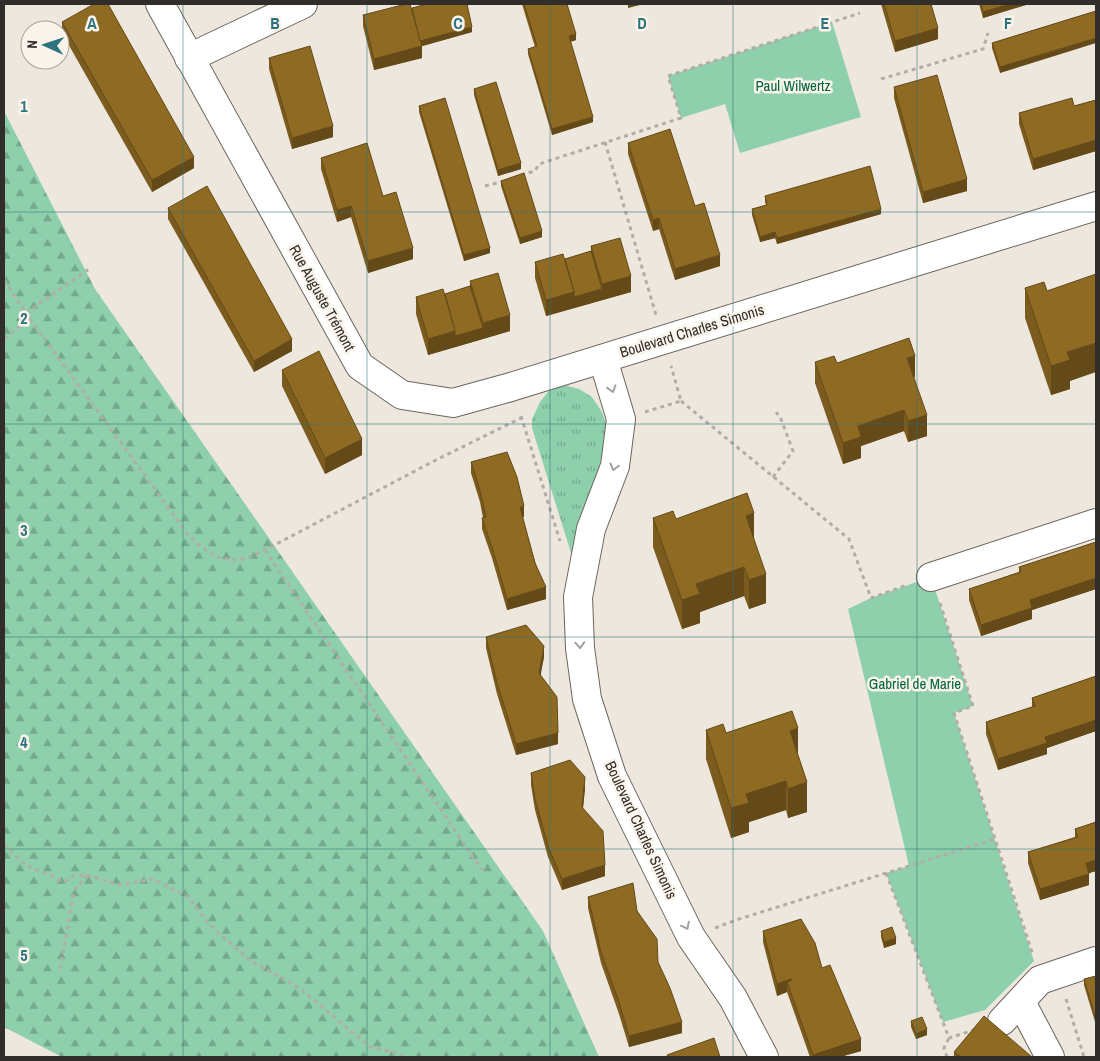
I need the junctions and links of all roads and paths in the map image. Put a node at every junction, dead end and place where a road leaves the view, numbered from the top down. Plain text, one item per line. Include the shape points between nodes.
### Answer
1 (160, 4) edge
2 (303, 4) edge
3 (860, 13) dead end
4 (988, 33) dead end
5 (189, 58) junction
6 (881, 79) dead end
7 (605, 142) junction
8 (518, 176) edge
9 (510, 179) edge
10 (485, 186) dead end
11 (1096, 206) edge
12 (89, 269) dead end
13 (4, 280) edge
14 (26, 313) junction
15 (30, 319) junction
16 (4, 338) edge
17 (663, 340) junction
18 (603, 358) junction
19 (512, 387) junction
20 (681, 402) junction
21 (776, 412) dead end
22 (521, 418) junction
23 (621, 419) junction
24 (773, 477) junction
25 (1096, 523) edge
26 (265, 550) junction
27 (563, 550) dead end
28 (931, 577) junction
29 (995, 838) junction
30 (4, 845) edge
31 (482, 870) dead end
32 (886, 873) junction
33 (87, 875) junction
34 (692, 936) junction
35 (1096, 962) edge
36 (60, 969) dead end
37 (1049, 977) junction
38 (1021, 1002) junction
39 (1002, 1021) joint
40 (949, 1038) junction
41 (403, 1057) edge
42 (764, 1057) edge
43 (948, 1057) edge
44 (1050, 1057) edge
45 (1084, 1057) edge

1 - 5 street, Rue Auguste Trémont
2 - 5 street
3 - 7 path via 668,76 681,118
4 - 6 path via 983,49
5 - 19 street, Rue Auguste Trémont via 360,366 402,394 453,404
7 - 8 path via 539,164 535,171
7 - 17 path
9 - 10 path
11 - 17 street, Boulevard Charles Simonis
12 - 14 path
13 - 14 path
14 - 15 path
15 - 16 path
15 - 26 path via 189,536 207,552 227,560 244,559
17 - 18 street, Boulevard Charles Simonis
17 - 20 path
18 - 19 street, Rue Auguste Trémont
18 -> 23 street, Boulevard Charles Simonis
19 - 22 path
20 - 23 path
20 - 24 path
21 - 24 path via 793,451
22 - 26 path
22 - 27 path
23 -> 34 street, Boulevard Charles Simonis via 616,466 591,529 578,597 587,699 612,776
24 - 28 path via 849,539 871,598
25 - 28 street
26 - 31 path
28 - 29 path via 973,706 954,713
29 - 32 path
29 - 37 path
30 - 33 path via 25,865 58,880
32 - 34 path
32 - 40 path
33 - 36 path via 74,891
33 - 41 path via 120,885 153,879 188,897 209,924 249,960 298,987 370,1047
34 - 42 street, Boulevard Charles Simonis via 733,998
35 - 37 street
37 - 38 street
37 - 45 path
38 - 39 street
38 - 44 street
39 - 40 path
40 - 43 path via 944,1048

